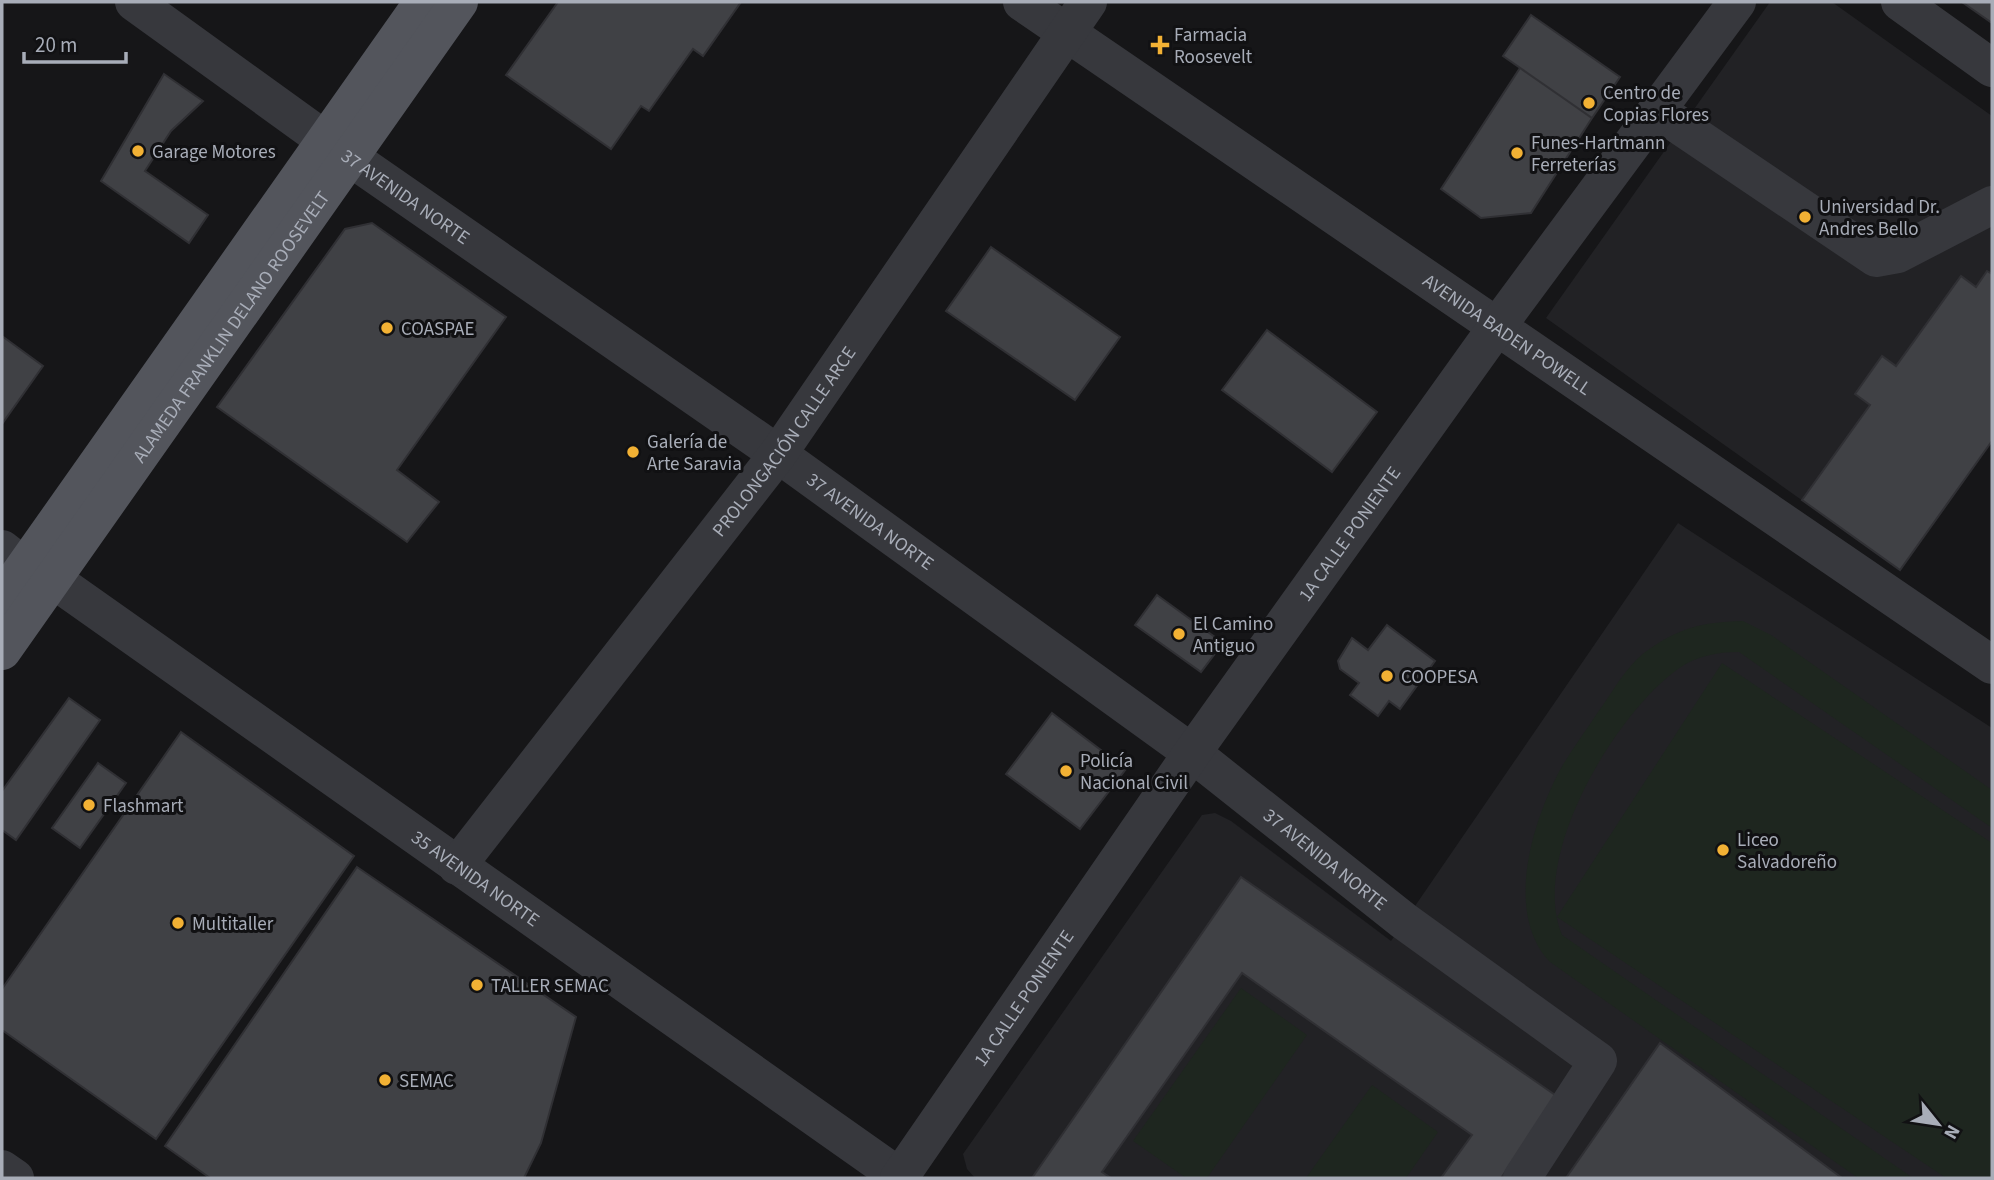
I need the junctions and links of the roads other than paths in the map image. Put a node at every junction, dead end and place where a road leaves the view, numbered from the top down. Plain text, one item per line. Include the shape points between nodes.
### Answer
1 (134, 2) edge
2 (423, 2) edge
3 (459, 2) edge
4 (1022, 2) edge
5 (1088, 2) edge
6 (1737, 2) edge
7 (1900, 2) edge
8 (1067, 33) junction
9 (1992, 68) edge
10 (1658, 111) junction
11 (337, 148) junction
12 (1992, 205) edge
13 (1496, 328) junction
14 (778, 454) junction
15 (26, 565) edge
16 (2, 599) edge
17 (2, 651) edge
18 (1992, 665) edge
19 (1192, 753) junction
20 (457, 866) junction
21 (2, 1169) edge
22 (15, 1178) edge
23 (900, 1178) edge
24 (1522, 1178) edge

1 - 11 street, 37 AVENIDA NORTE
2 - 11 main road, ALAMEDA FRANKLIN DELANO ROOSEVELT
3 - 11 main road, ALAMEDA FRANKLIN DELANO ROOSEVELT
4 - 8 street, AVENIDA BADEN POWELL
5 - 8 street, PROLONGACIÓN CALLE ARCE
6 - 10 street, 1A CALLE PONIENTE
7 - 9 street
8 - 13 street, AVENIDA BADEN POWELL
8 - 14 street, PROLONGACIÓN CALLE ARCE
10 - 12 street via 1876,258 1898,254
10 - 13 street, 1A CALLE PONIENTE
11 - 14 street, 37 AVENIDA NORTE
11 - 15 main road, ALAMEDA FRANKLIN DELANO ROOSEVELT
13 - 18 street, AVENIDA BADEN POWELL
13 - 19 street, 1A CALLE PONIENTE
14 - 19 street, 37 AVENIDA NORTE
14 - 20 street, PROLONGACIÓN CALLE ARCE
15 - 16 main road, ALAMEDA FRANKLIN DELANO ROOSEVELT
15 - 17 main road, ALAMEDA FRANKLIN DELANO ROOSEVELT
15 - 20 street, 35 AVENIDA NORTE
19 - 23 street, 1A CALLE PONIENTE
19 - 24 street, 37 AVENIDA NORTE via 1404,921 1598,1061
20 - 23 street, 35 AVENIDA NORTE
21 - 22 street

